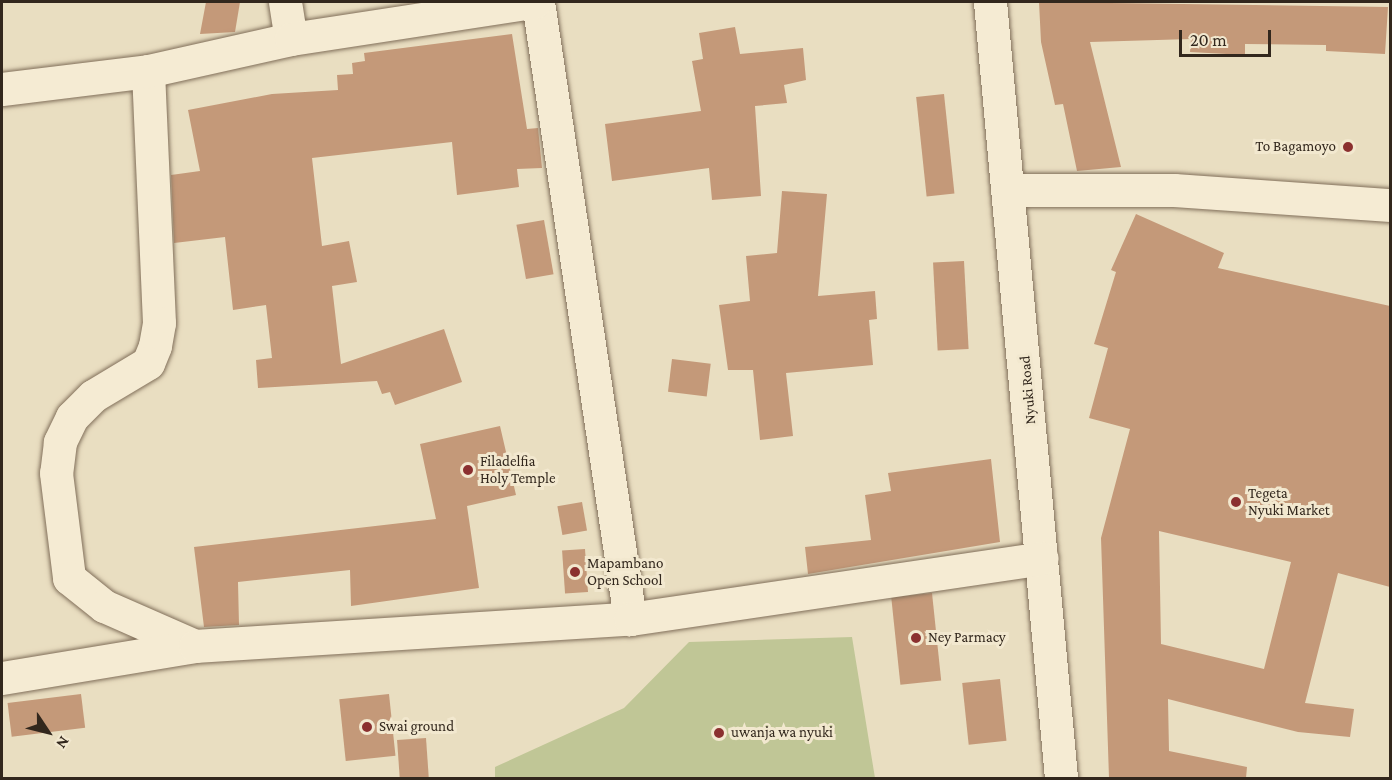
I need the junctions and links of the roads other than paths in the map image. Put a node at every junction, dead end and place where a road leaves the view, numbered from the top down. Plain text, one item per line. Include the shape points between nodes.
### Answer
1 (285, 2) edge
2 (536, 2) edge
3 (990, 2) edge
4 (291, 39) junction
5 (148, 71) junction
6 (2, 89) edge
7 (1010, 190) junction
8 (1390, 205) edge
9 (1042, 558) junction
10 (630, 618) junction
11 (195, 646) junction
12 (2, 678) edge
13 (1061, 778) edge

1 - 4 street
2 - 4 street
2 - 10 street
3 - 7 street, Nyuki Road
4 - 5 street
5 - 6 street
5 - 11 street via 159,323 155,346 148,363 93,396 72,417 60,441 56,472 69,578 104,606
7 - 8 street via 1174,190
7 - 9 street, Nyuki Road
9 - 10 street
9 - 13 street, Nyuki Road
10 - 11 street
11 - 12 street

